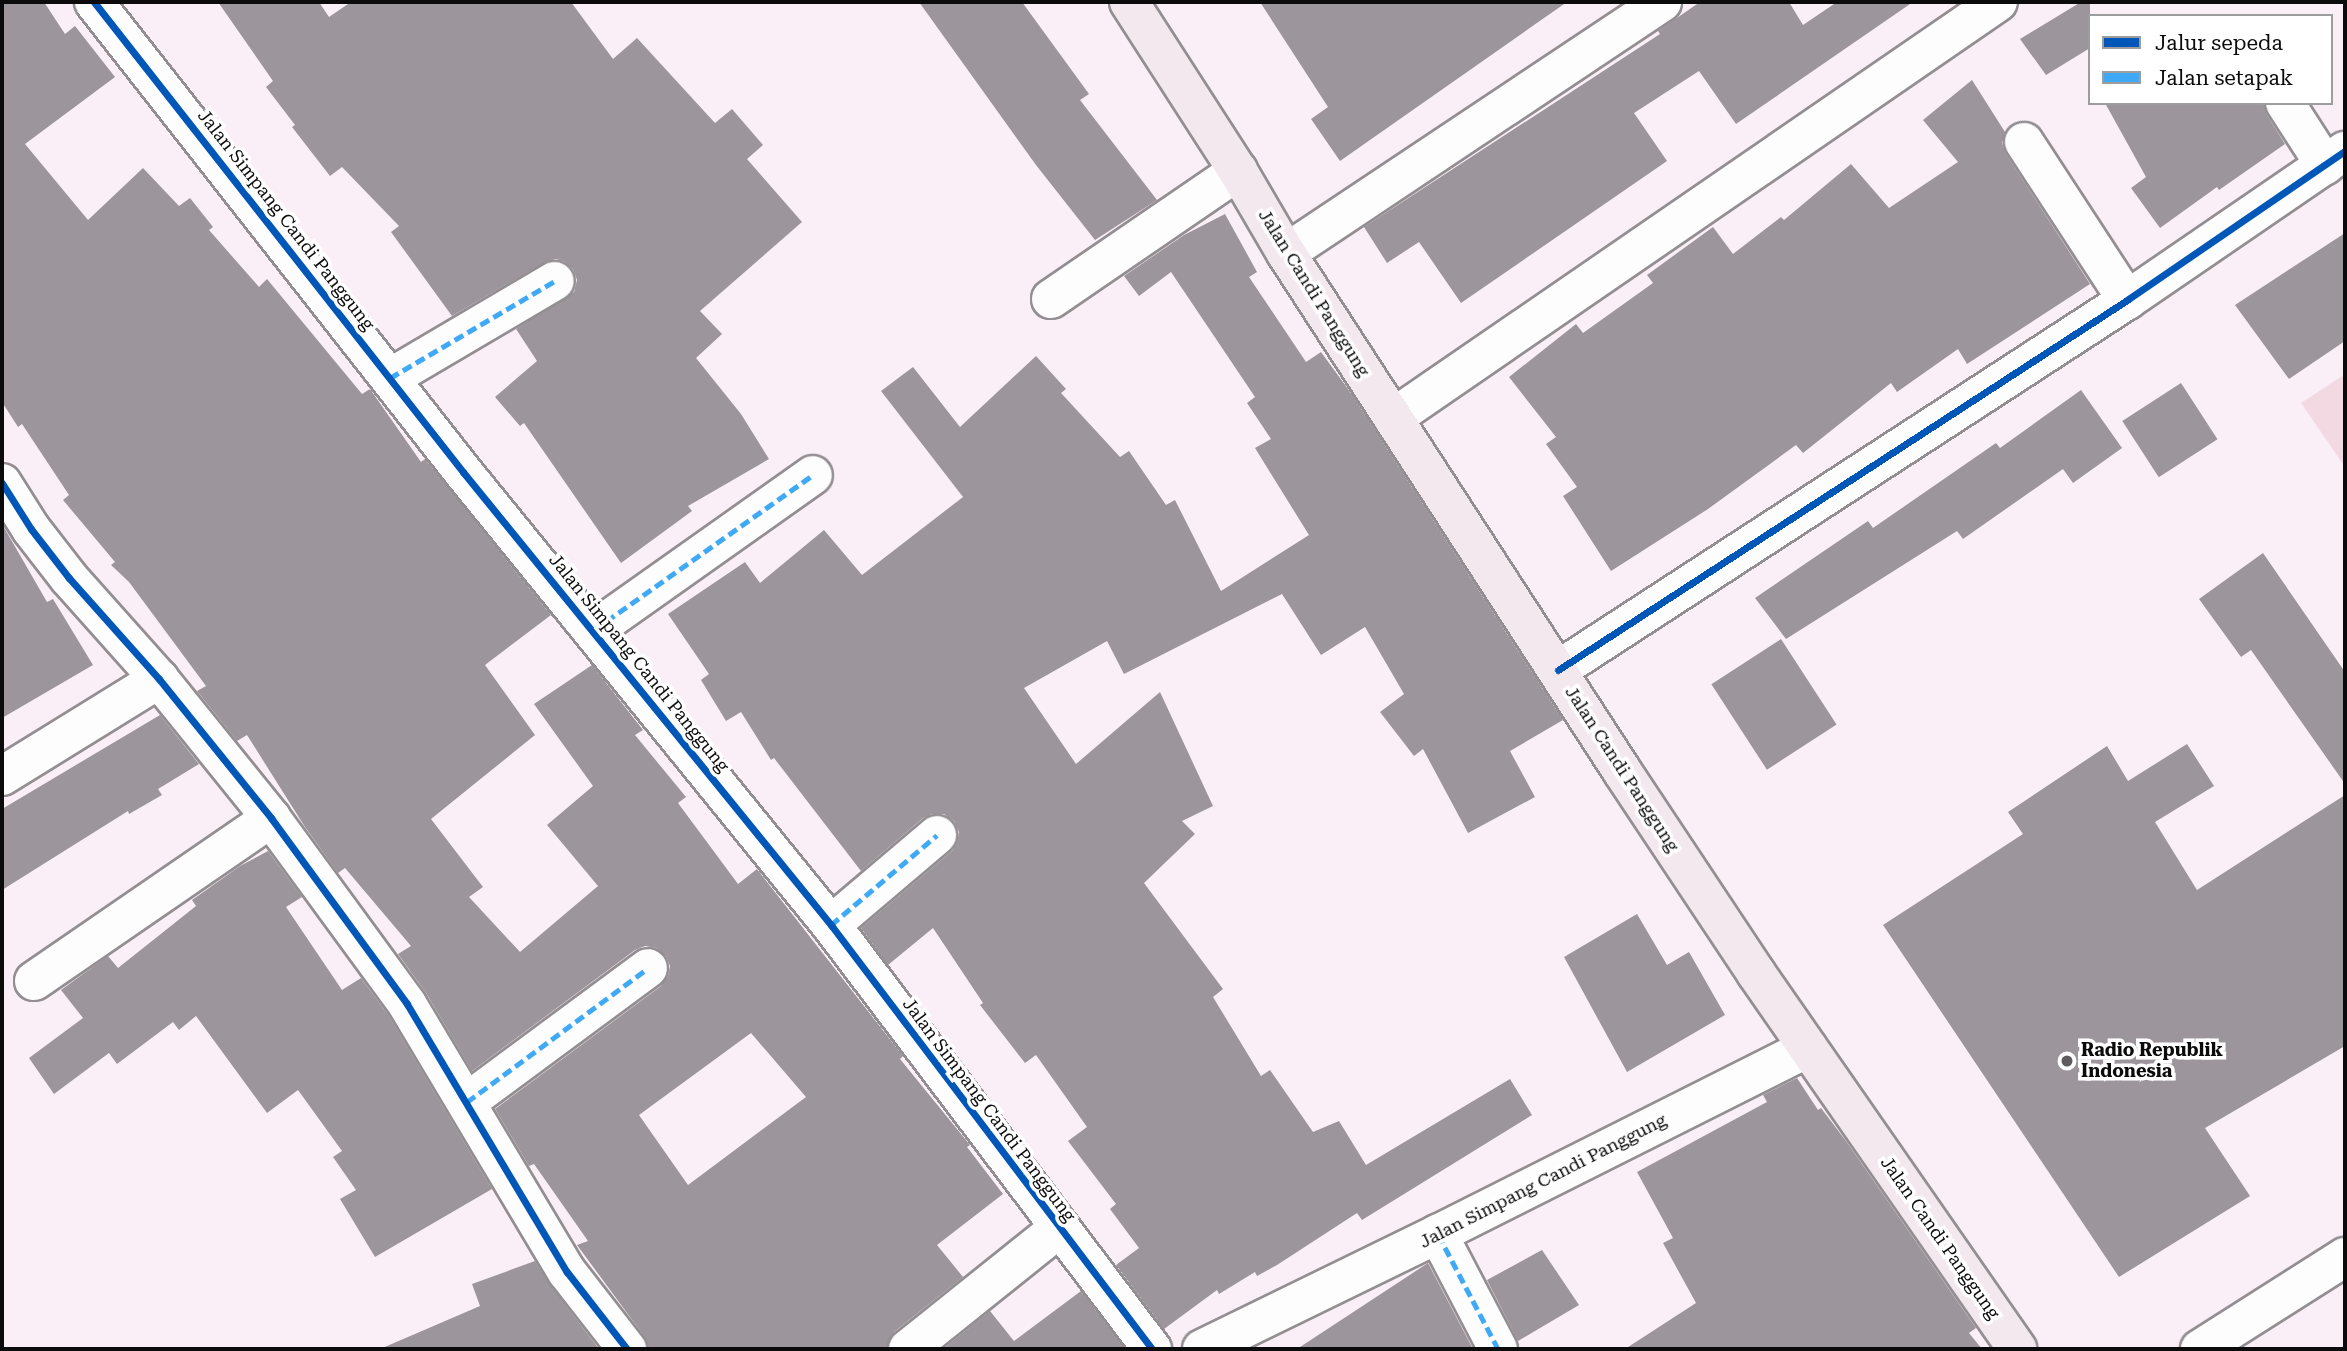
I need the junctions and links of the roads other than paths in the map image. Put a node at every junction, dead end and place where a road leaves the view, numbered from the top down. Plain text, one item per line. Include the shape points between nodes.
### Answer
1 (94, 2) edge
2 (1129, 2) edge
3 (1662, 2) edge
4 (1998, 2) edge
5 (2287, 105) edge
6 (2024, 142) dead end
7 (2335, 158) edge
8 (1238, 171) junction
9 (1286, 253) junction
10 (555, 281) dead end
11 (1051, 299) dead end
12 (2127, 300) junction
13 (390, 378) junction
14 (1393, 418) junction
15 (813, 475) dead end
16 (2, 483) edge
17 (594, 630) junction
18 (1558, 670) junction
19 (159, 679) junction
20 (2, 776) edge
21 (271, 818) junction
22 (937, 835) dead end
23 (831, 925) junction
24 (648, 968) dead end
25 (34, 981) dead end
26 (1808, 1048) junction
27 (467, 1102) junction
28 (1058, 1229) junction
29 (1438, 1234) junction
30 (2345, 1258) edge
31 (628, 1349) edge
32 (908, 1349) edge
33 (1152, 1349) edge
34 (1202, 1349) edge
35 (1497, 1349) edge
36 (2017, 1349) edge
37 (2200, 1349) edge

1 - 13 street, Jalan Simpang Candi Panggung
2 - 8 main road, Jalan Candi Panggung
3 - 9 street
4 - 14 street
5 - 7 street
6 - 12 street
7 - 12 street
8 - 9 main road, Jalan Candi Panggung
8 - 11 street
9 - 14 main road, Jalan Candi Panggung
10 - 13 street
12 - 18 street
13 - 17 street, Jalan Simpang Candi Panggung
14 - 18 main road, Jalan Candi Panggung
15 - 17 street
16 - 19 street via 69,578
17 - 23 street, Jalan Simpang Candi Panggung
18 - 26 main road, Jalan Candi Panggung
19 - 20 street
19 - 21 street
21 - 25 street
21 - 27 street via 407,1004
22 - 23 street
23 - 28 street, Jalan Simpang Candi Panggung
24 - 27 street
26 - 29 street, Jalan Simpang Candi Panggung
26 - 36 main road, Jalan Candi Panggung
27 - 31 street via 567,1272
28 - 32 street
28 - 33 street, Jalan Simpang Candi Panggung
29 - 34 street, Jalan Simpang Candi Panggung
29 - 35 street
30 - 37 street

